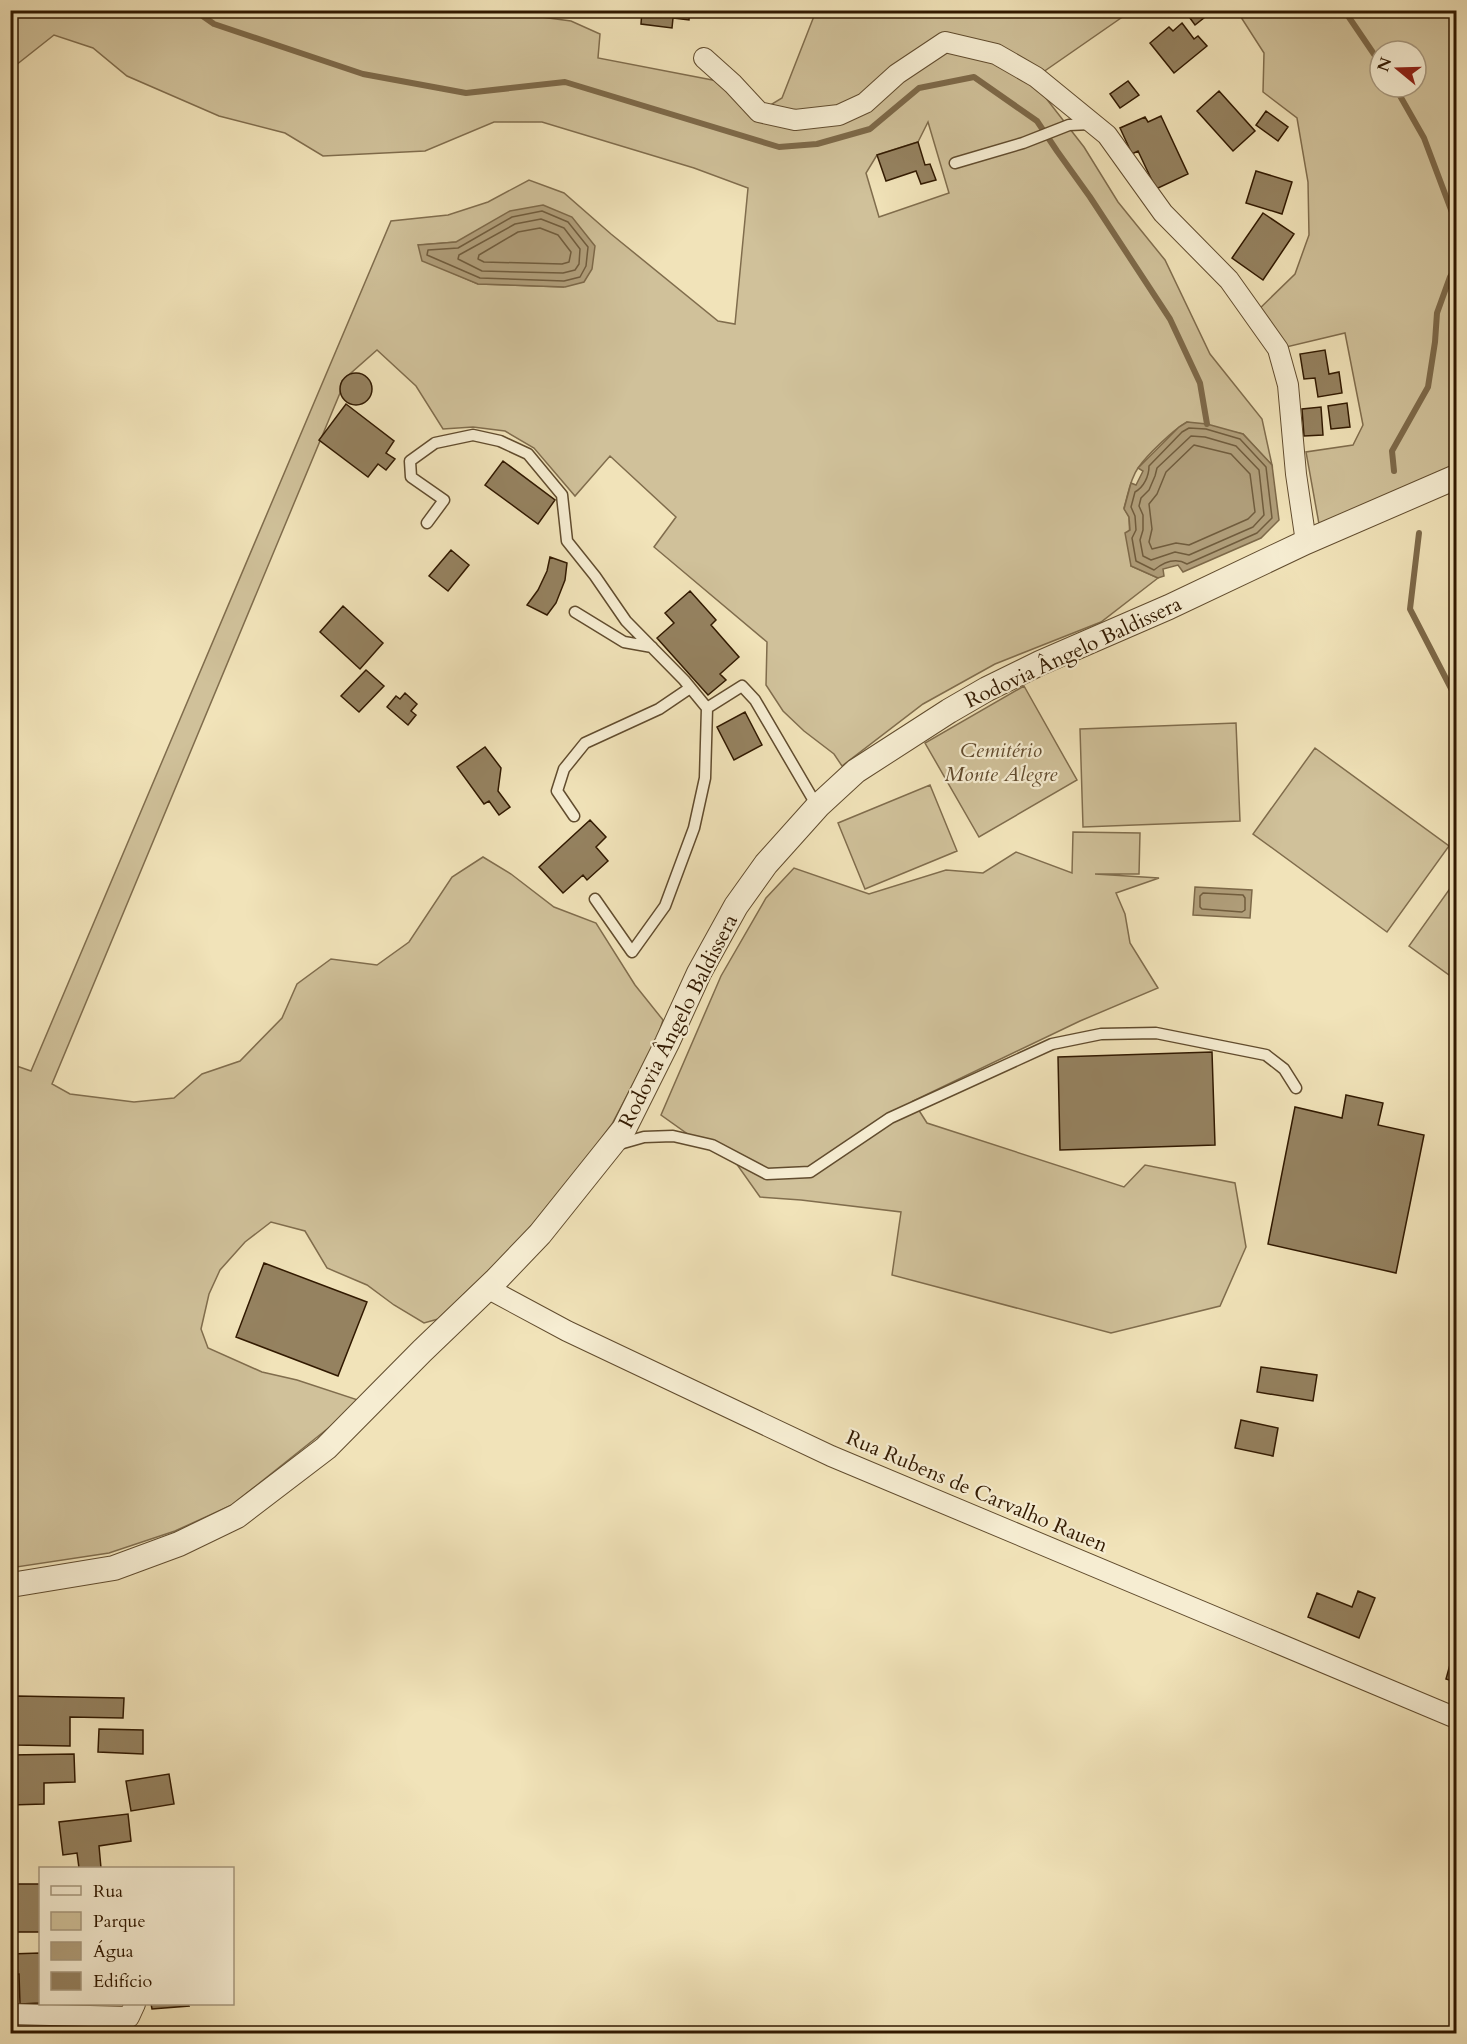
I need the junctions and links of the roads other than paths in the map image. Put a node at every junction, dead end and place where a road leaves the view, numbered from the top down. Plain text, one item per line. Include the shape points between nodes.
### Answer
1 (704, 58) dead end
2 (1094, 124) junction
3 (955, 163) dead end
4 (1456, 477) edge
5 (427, 523) dead end
6 (1306, 542) junction
7 (576, 612) dead end
8 (652, 647) junction
9 (690, 687) junction
10 (707, 708) junction
11 (818, 806) junction
12 (574, 816) dead end
13 (595, 899) dead end
14 (1296, 1088) dead end
15 (610, 1147) junction
16 (488, 1288) junction
17 (10, 1583) edge
18 (1456, 1718) edge
19 (135, 2005) edge
20 (10, 2014) edge

1 - 2 street via 759,112 795,120 838,115 864,103 897,74 945,42 996,54 1036,77
2 - 3 lane via 1069,125
2 - 6 street via 1107,135 1163,213 1229,280 1278,349 1288,385
4 - 6 street, Rodovia Ângelo Baldissera
5 - 8 lane via 444,500 411,477 410,461 435,442 473,435 500,441 528,454 562,495 567,541 626,621
6 - 11 street, Rodovia Ângelo Baldissera via 987,689 856,771
7 - 8 lane via 624,642
8 - 9 lane
9 - 10 lane
9 - 12 lane via 659,709 585,743 564,769 557,790
10 - 11 lane via 742,686 755,700
10 - 13 lane via 705,778 694,828 665,906 632,952
11 - 15 street, Rodovia Ângelo Baldissera via 766,864 736,906 624,1129
14 - 15 lane via 1284,1069 1266,1055 1156,1033 1101,1034 1052,1044 890,1118 810,1172 767,1174 712,1144 673,1136 644,1137
15 - 16 street, Rodovia Ângelo Baldissera via 540,1234
16 - 17 street, Rodovia Ângelo Baldissera via 326,1448 237,1516 179,1544 114,1568
16 - 18 street, Rua Rubens de Carvalho Rauen via 567,1332 831,1456
19 - 20 street via 129,2017

